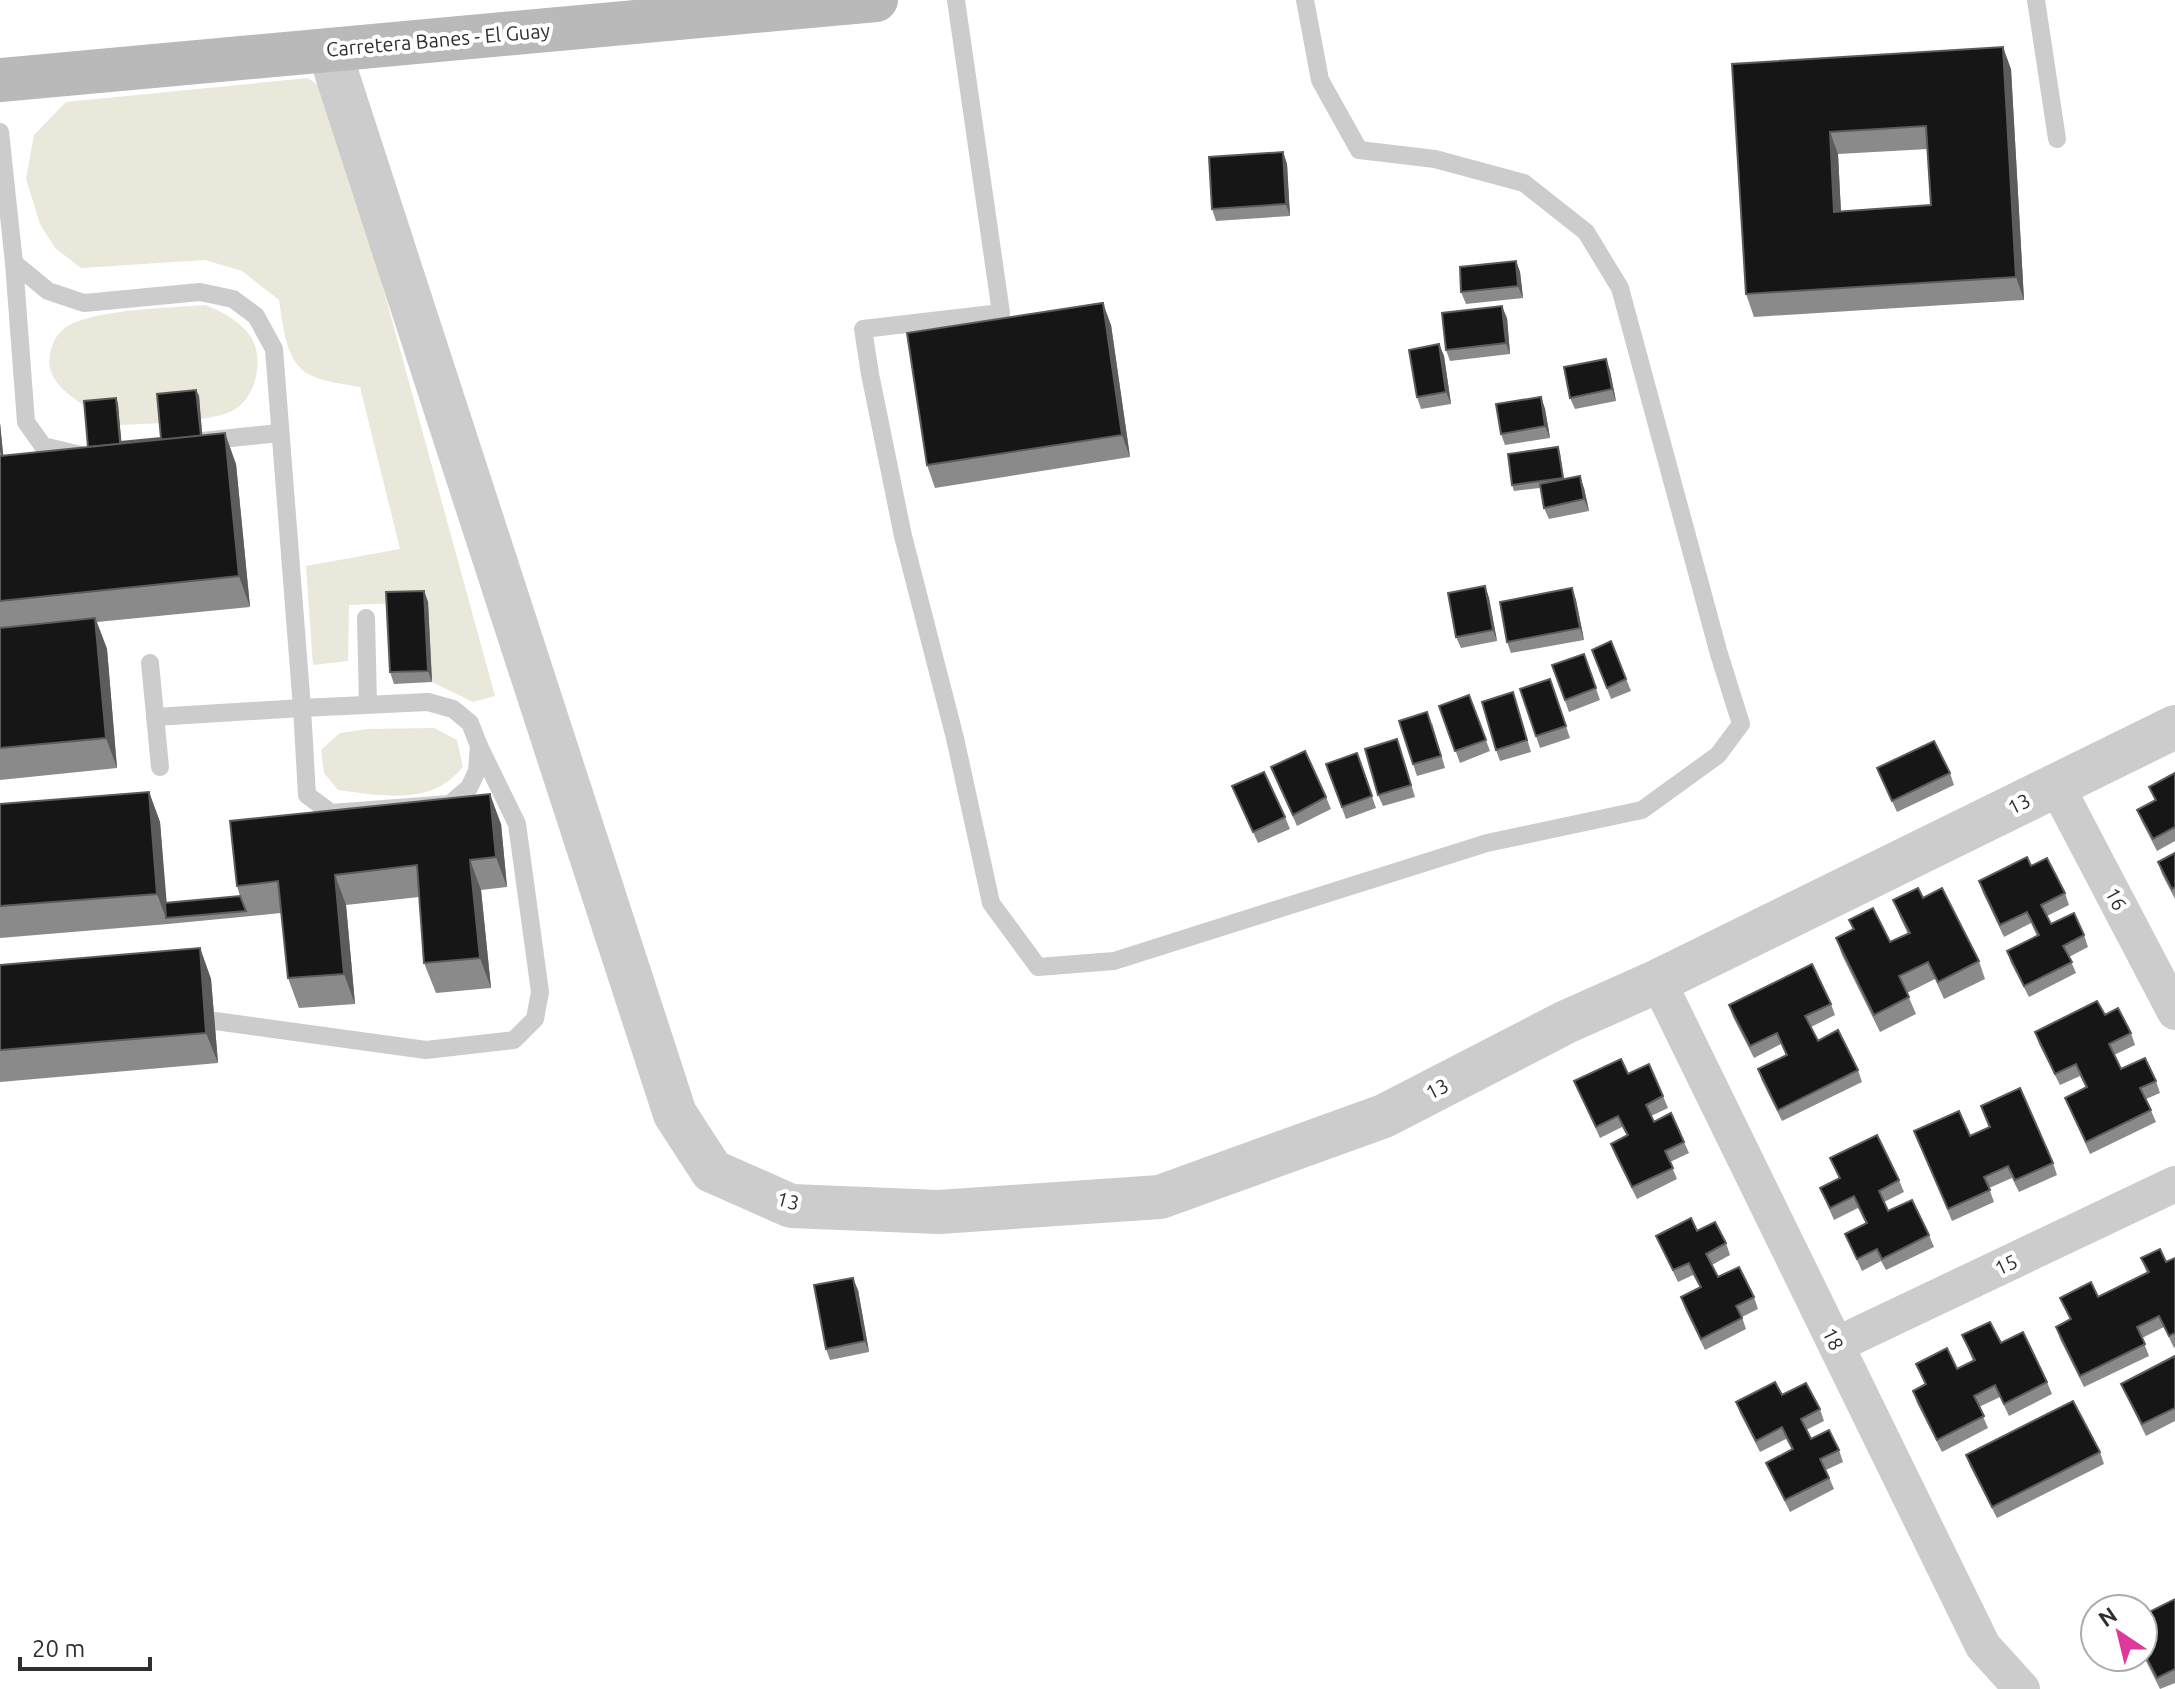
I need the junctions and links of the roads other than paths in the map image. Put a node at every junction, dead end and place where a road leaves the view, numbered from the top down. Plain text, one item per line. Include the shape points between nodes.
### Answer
1 (876, 0) edge
2 (956, 0) edge
3 (1305, 0) edge
4 (2036, 0) edge
5 (329, 50) junction
6 (0, 80) edge
7 (0, 132) edge
8 (2057, 139) dead end
9 (14, 263) junction
10 (279, 433) junction
11 (187, 443) edge
12 (95, 454) edge
13 (366, 618) dead end
14 (150, 663) dead end
15 (368, 704) junction
16 (302, 708) junction
17 (155, 717) junction
18 (2175, 727) edge
19 (479, 746) junction
20 (160, 767) dead end
21 (2056, 785) junction
22 (1658, 981) junction
23 (2175, 1012) edge
24 (215, 1021) dead end
25 (2175, 1184) edge
26 (1836, 1345) junction
27 (2022, 1689) edge

1 - 5 main road, Carretera Banes - El Guay
2 - 3 lane via 1001,313 863,329 903,536 991,903 1038,967 1114,961 1487,843 1642,810 1718,755 1741,724 1620,288 1586,232 1524,183 1435,159 1359,150 1320,80
4 - 8 lane
5 - 6 main road, Carretera Banes - El Guay
5 - 22 street, 13 via 675,1114 712,1171 791,1206 939,1212 1160,1197 1384,1116
7 - 9 lane
9 - 10 lane via 48,291 84,303 200,292 233,299 256,316 274,349
9 - 12 lane via 26,422 43,446 79,456
10 - 11 lane
10 - 16 lane
13 - 15 lane
14 - 17 lane
15 - 16 lane
15 - 19 lane via 428,702 453,709 470,723
16 - 17 lane
16 - 19 lane via 307,795 331,813 450,804 469,788
17 - 20 lane
18 - 21 street, 13
19 - 24 lane via 517,824 540,992 535,1019 514,1040 426,1050
21 - 22 street, 13
21 - 23 street, 16
22 - 26 street, 18
25 - 26 street, 15
26 - 27 street, 18 via 1983,1646

